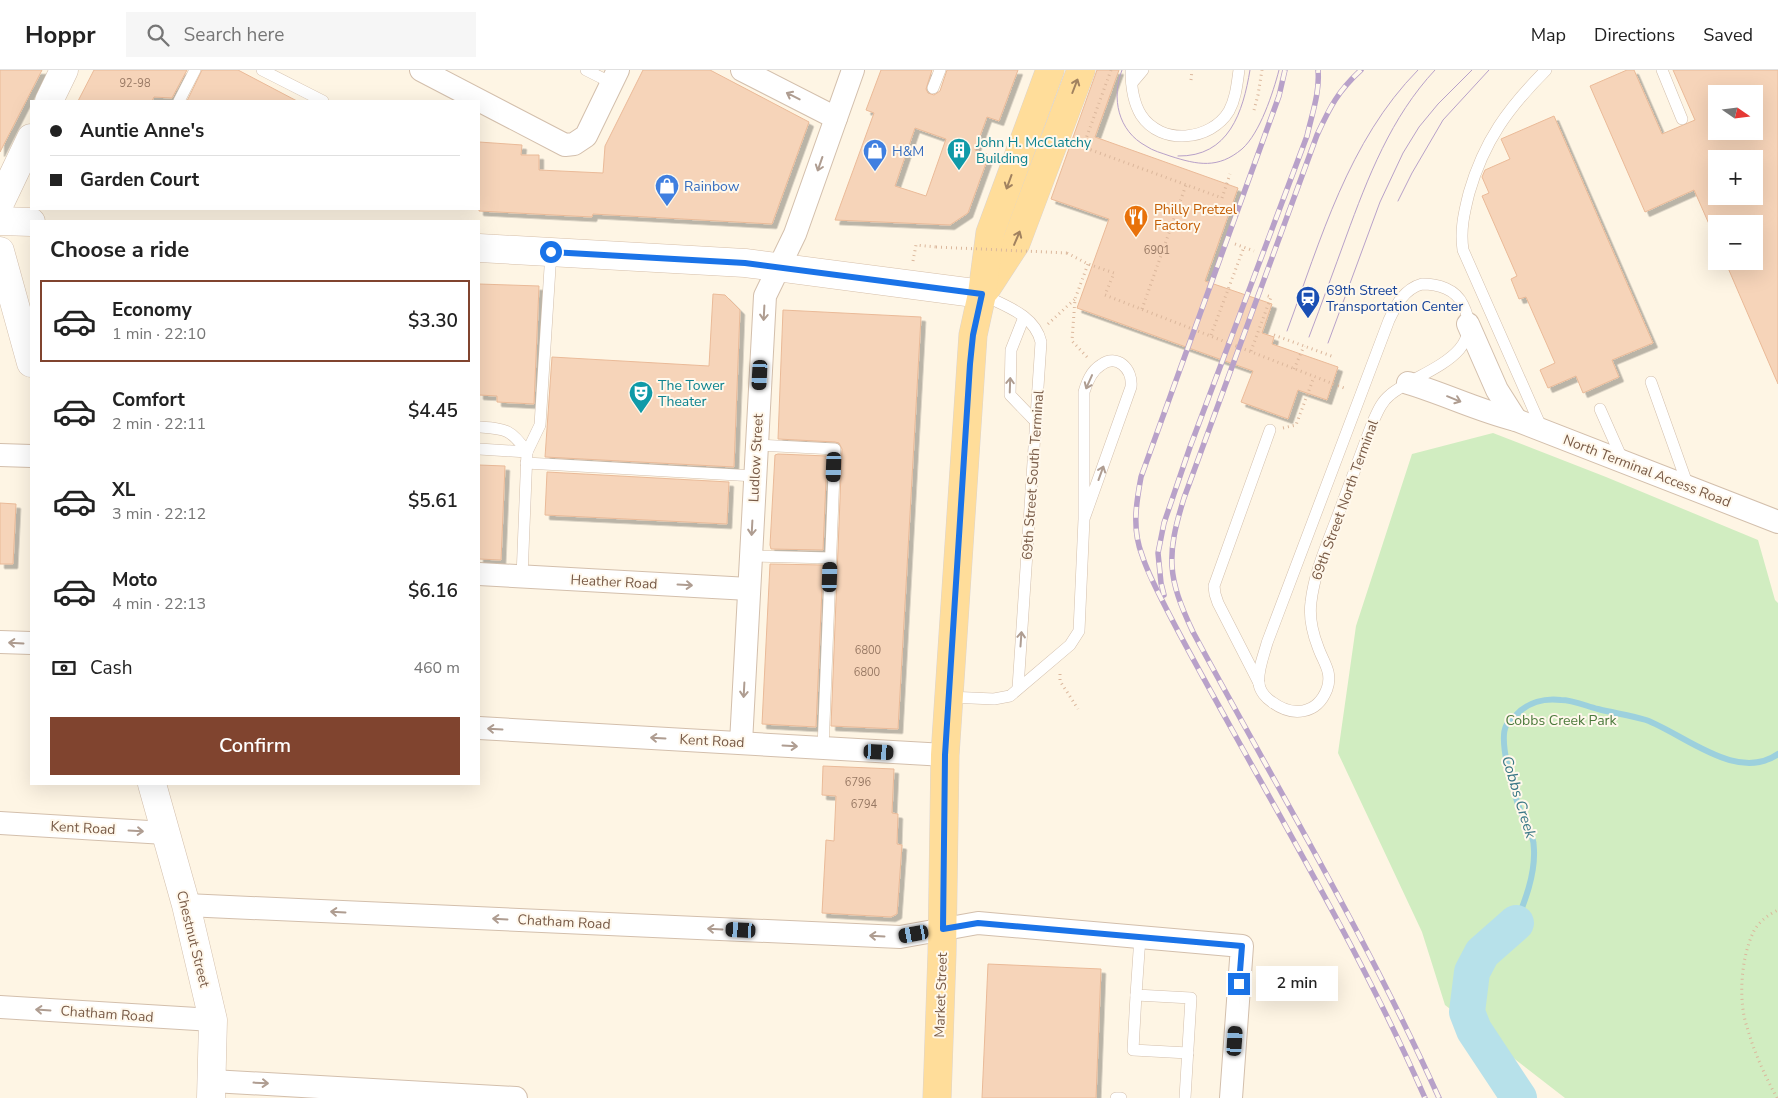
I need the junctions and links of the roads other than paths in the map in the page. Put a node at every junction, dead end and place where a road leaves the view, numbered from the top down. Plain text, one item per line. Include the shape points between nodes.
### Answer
1 (64, 70) edge
2 (195, 70) edge
3 (262, 70) edge
4 (421, 70) edge
5 (586, 70) edge
6 (742, 70) edge
7 (853, 70) edge
8 (940, 70) edge
9 (1050, 70) edge
10 (1081, 70) edge
11 (1131, 70) edge
12 (1143, 70) edge
13 (1239, 70) edge
14 (1546, 70) edge
15 (1662, 70) edge
16 (615, 77) edge
17 (1132, 83) junction
18 (933, 88) dead end
19 (454, 95) edge
20 (49, 100) edge
21 (180, 100) edge
22 (321, 100) edge
23 (480, 107) edge
24 (836, 118) junction
25 (1682, 119) dead end
26 (30, 140) edge
27 (0, 203) edge
28 (0, 221) edge
29 (30, 222) edge
30 (480, 248) edge
31 (0, 251) edge
32 (551, 252) junction
33 (779, 268) junction
34 (982, 294) junction
35 (1024, 317) junction
36 (1468, 324) junction
37 (30, 359) edge
38 (1651, 382) dead end
39 (1408, 383) junction
40 (1600, 409) dead end
41 (1516, 420) junction
42 (1037, 423) junction
43 (480, 427) edge
44 (1270, 430) road end
45 (1543, 430) junction
46 (756, 445) junction
47 (480, 449) edge
48 (0, 455) edge
49 (30, 456) edge
50 (526, 458) junction
51 (1624, 463) junction
52 (755, 476) junction
53 (1688, 488) junction
54 (1084, 519) junction
55 (1778, 522) edge
56 (751, 556) junction
57 (830, 558) junction
58 (480, 574) edge
59 (522, 577) junction
60 (749, 589) junction
61 (0, 642) edge
62 (30, 643) edge
63 (1259, 683) junction
64 (1018, 688) junction
65 (949, 697) junction
66 (480, 728) edge
67 (741, 743) junction
68 (823, 748) junction
69 (945, 755) junction
70 (152, 785) edge
71 (0, 823) edge
72 (165, 833) junction
73 (186, 905) junction
74 (943, 929) junction
75 (1140, 937) junction
76 (1136, 995) junction
77 (0, 1007) edge
78 (213, 1020) junction
79 (1188, 1053) junction
80 (211, 1089) edge
81 (516, 1098) edge
82 (937, 1098) edge
83 (1116, 1098) edge
84 (1121, 1098) edge
85 (1185, 1098) edge
86 (1231, 1098) edge

1 - 20 street
2 - 21 lane
3 - 22 lane
4 - 19 street
5 - 16 lane
24 -> 6 street
7 - 24 street, Ludlow Street
8 - 18 lane
9 -> 34 main road, Market Street via 990,233
34 -> 10 main road, Market Street via 1016,243
11 - 17 lane
12 - 17 lane
13 - 17 lane via 1230,110 1216,126 1197,135 1176,135 1146,122 1137,107
14 - 45 lane via 1492,135 1476,170 1461,229 1463,250
15 - 25 lane
16 - 23 street via 586,136 574,144 565,145
24 -> 33 street, Ludlow Street via 796,234
26 - 27 street
28 - 29 street
30 - 32 street
31 - 37 street
32 - 33 street via 745,263
32 - 50 lane via 540,425
33 - 34 street
33 -> 46 street, Ludlow Street via 765,296
34 - 35 lane
34 - 65 main road, Market Street via 970,364
35 - 42 lane, 69th Street South Terminal via 1039,332 1042,354
42 -> 35 lane via 1010,395 1011,350
36 - 39 lane, 69th Street North Terminal via 1464,343 1452,358
36 - 41 street via 1497,390
36 - 63 lane, 69th Street North Terminal via 1460,299 1440,286 1413,286 1394,310 1267,643
38 - 53 lane
39 -> 41 street, North Terminal Access Road
39 - 63 lane, 69th Street North Terminal via 1390,395 1372,424 1313,586 1310,605 1314,633 1329,668 1323,698 1309,710 1289,711 1268,699
40 - 51 lane
41 - 45 street, North Terminal Access Road
64 -> 42 lane, 69th Street South Terminal
43 - 50 lane via 500,429 516,436
44 - 63 lane via 1214,586 1218,603
45 - 51 street, North Terminal Access Road
46 - 52 street, Ludlow Street
46 - 57 lane via 835,449
47 - 50 lane
48 - 49 street
50 - 52 lane
50 - 59 lane
51 - 53 street, North Terminal Access Road
52 -> 56 street, Ludlow Street
53 - 55 street, North Terminal Access Road
54 -> 54 lane via 1132,387 1128,368 1110,360 1097,368 1084,392
54 - 64 lane via 1079,631 1070,645
56 - 57 lane
56 - 60 street, Ludlow Street
57 - 68 lane
58 - 59 street, Heather Road
59 -> 60 street, Heather Road
60 -> 67 street, Ludlow Street
62 -> 61 street
64 - 65 lane via 1004,698
65 - 69 main road, Market Street
67 -> 66 street, Kent Road
67 -> 68 street, Kent Road
68 - 69 street, Kent Road
69 - 74 main road, Market Street
70 - 72 street, Chestnut Street
71 -> 72 street, Kent Road
72 - 73 street, Chestnut Street
74 -> 73 street, Chatham Road via 900,937
73 - 78 street, Chestnut Street
74 - 75 street, Chatham Road via 978,923
74 - 82 main road, Market Street
75 - 76 lane
75 - 86 street, Chatham Road via 1242,946
76 - 79 lane via 1133,1050
76 - 79 lane via 1191,998
78 -> 77 street, Chatham Road
78 - 80 street, Chestnut Street
79 - 85 lane
80 -> 81 street
83 - 84 lane

